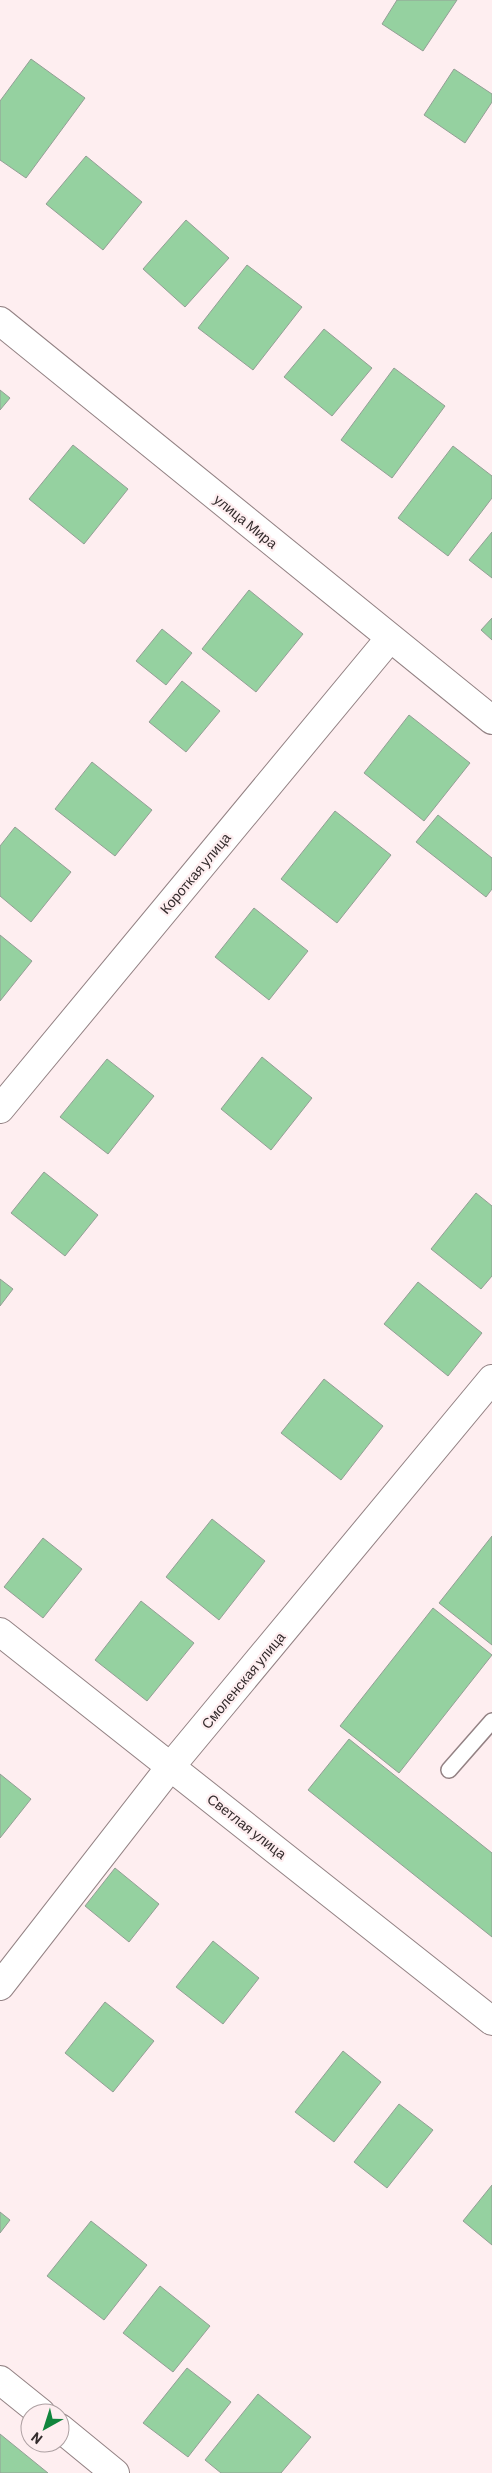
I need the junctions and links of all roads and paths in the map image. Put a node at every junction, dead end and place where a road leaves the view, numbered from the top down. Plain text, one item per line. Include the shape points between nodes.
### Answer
1 (0, 321) edge
2 (390, 638) junction
3 (492, 720) edge
4 (0, 1109) edge
5 (492, 1379) edge
6 (0, 1632) edge
7 (492, 1721) edge
8 (171, 1766) junction
9 (449, 1770) dead end
10 (0, 1986) edge
11 (492, 2021) edge
12 (0, 2380) edge
13 (29, 2403) edge
14 (70, 2436) edge
15 (115, 2473) edge

1 - 2 street, улица Мира
2 - 3 street, улица Мира
2 - 4 street, Короткая улица
5 - 8 street, Смоленская улица
6 - 8 street, Светлая улица
7 - 9 lane
8 - 10 street, Смоленская улица
8 - 11 street, Светлая улица
12 - 13 street
14 - 15 street

